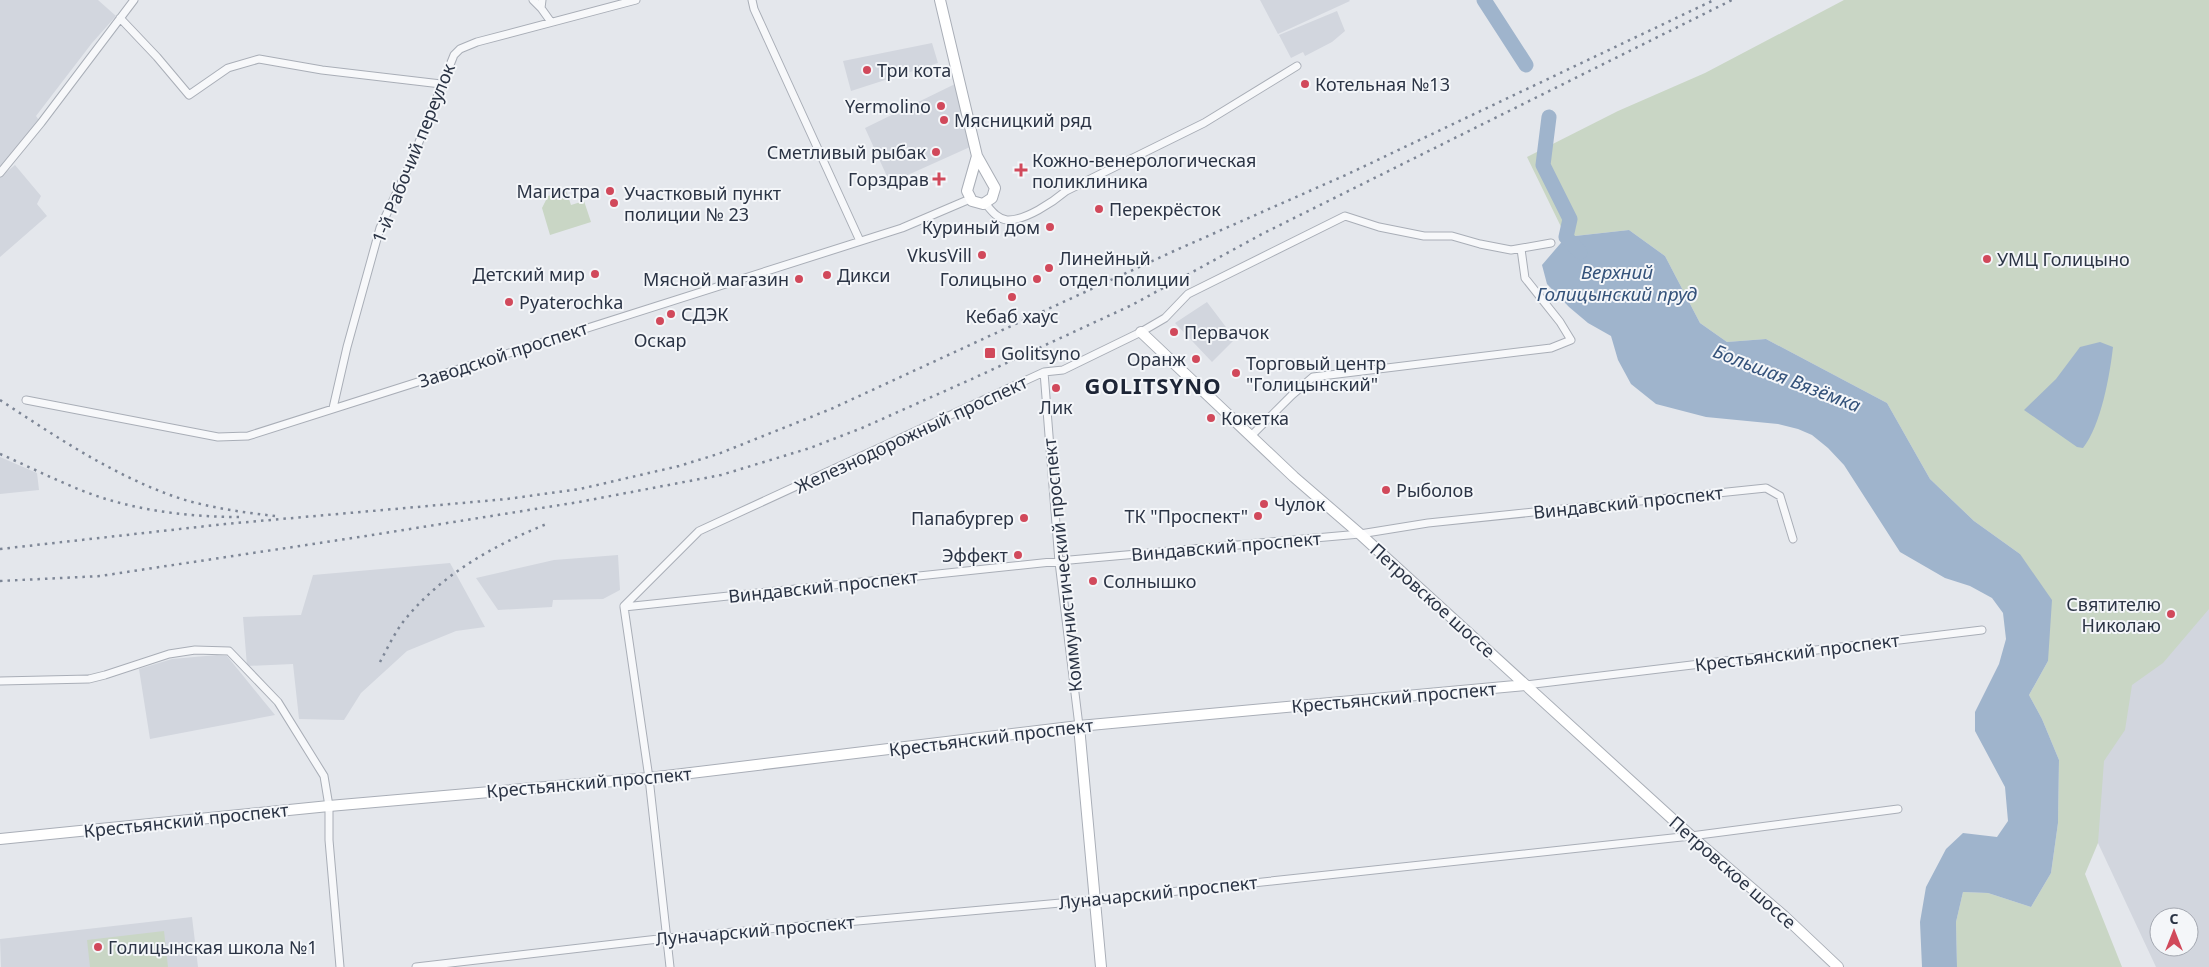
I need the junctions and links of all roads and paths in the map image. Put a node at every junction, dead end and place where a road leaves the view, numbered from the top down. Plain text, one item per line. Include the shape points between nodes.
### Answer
1 (134, 0) edge
2 (533, 0) edge
3 (542, 0) edge
4 (636, 0) edge
5 (752, 0) edge
6 (940, 0) edge
7 (541, 8) junction
8 (120, 18) junction
9 (551, 22) junction
10 (1297, 66) dead end
11 (441, 84) junction
12 (977, 156) junction
13 (0, 173) edge
14 (991, 180) junction
15 (971, 181) junction
16 (970, 199) junction
17 (986, 203) junction
18 (860, 241) junction
19 (1551, 243) dead end
20 (1521, 249) junction
21 (1142, 332) junction
22 (1044, 372) junction
23 (26, 400) dead end
24 (333, 408) junction
25 (1251, 436) junction
26 (1360, 534) junction
27 (1793, 539) dead end
28 (1059, 562) junction
29 (624, 607) junction
30 (1982, 630) dead end
31 (0, 680) edge
32 (1526, 685) junction
33 (1079, 726) junction
34 (649, 778) junction
35 (329, 806) junction
36 (1898, 809) dead end
37 (1691, 836) junction
38 (0, 839) edge
39 (1094, 900) junction
40 (667, 938) junction
41 (340, 967) edge
42 (416, 967) edge
43 (670, 967) edge
44 (1101, 967) edge
45 (1838, 967) edge

1 - 8 street
2 - 7 street
3 - 7 street
4 - 9 street, 1-й Рабочий переулок
5 - 18 street
6 - 12 street
7 - 9 street
8 - 11 street via 189,95 228,68 259,59
8 - 13 street
9 - 11 street, 1-й Рабочий переулок via 477,42 460,50 454,55
10 - 17 street via 1204,123 1066,191 1053,203 1007,220 995,215
11 - 24 street, 1-й Рабочий переулок via 411,162 380,228
12 - 14 street
12 - 15 street
14 - 15 street via 981,176
14 - 17 street via 995,193
15 - 16 street via 967,191
16 - 17 street
16 - 18 street, Заводской проспект via 920,221
18 - 24 street, Заводской проспект
19 - 20 street, Железнодорожный проспект
20 - 21 street, Железнодорожный проспект via 1480,244 1452,236 1415,234 1345,216 1188,294 1165,318
20 - 25 street via 1524,278 1571,340 1552,348 1314,377
21 - 22 street, Железнодорожный проспект via 1063,370
21 - 25 street, Петровское шоссе
22 - 28 street, Коммунистический проспект
22 - 29 street, Железнодорожный проспект via 699,531
23 - 24 street, Заводской проспект via 218,437 248,436
25 - 26 street, Петровское шоссе
26 - 27 street, Виндавский проспект via 1428,523 1766,488 1780,496
26 - 28 street, Виндавский проспект
26 - 32 street, Петровское шоссе
28 - 29 street, Виндавский проспект
28 - 33 street, Коммунистический проспект
29 - 34 street
30 - 32 street, Крестьянский проспект
31 - 35 street via 89,679 169,654 195,650 229,651 278,702 293,723 324,776
32 - 33 street, Крестьянский проспект
32 - 37 street, Петровское шоссе
33 - 34 street, Крестьянский проспект
33 - 39 street, Коммунистический проспект
34 - 35 street, Крестьянский проспект
34 - 40 street
35 - 38 street, Крестьянский проспект
35 - 41 street
36 - 37 street, Луначарский проспект
37 - 39 street, Луначарский проспект
37 - 45 street, Петровское шоссе
39 - 40 street, Луначарский проспект
39 - 44 street, Коммунистический проспект
40 - 42 street, Луначарский проспект
40 - 43 street

